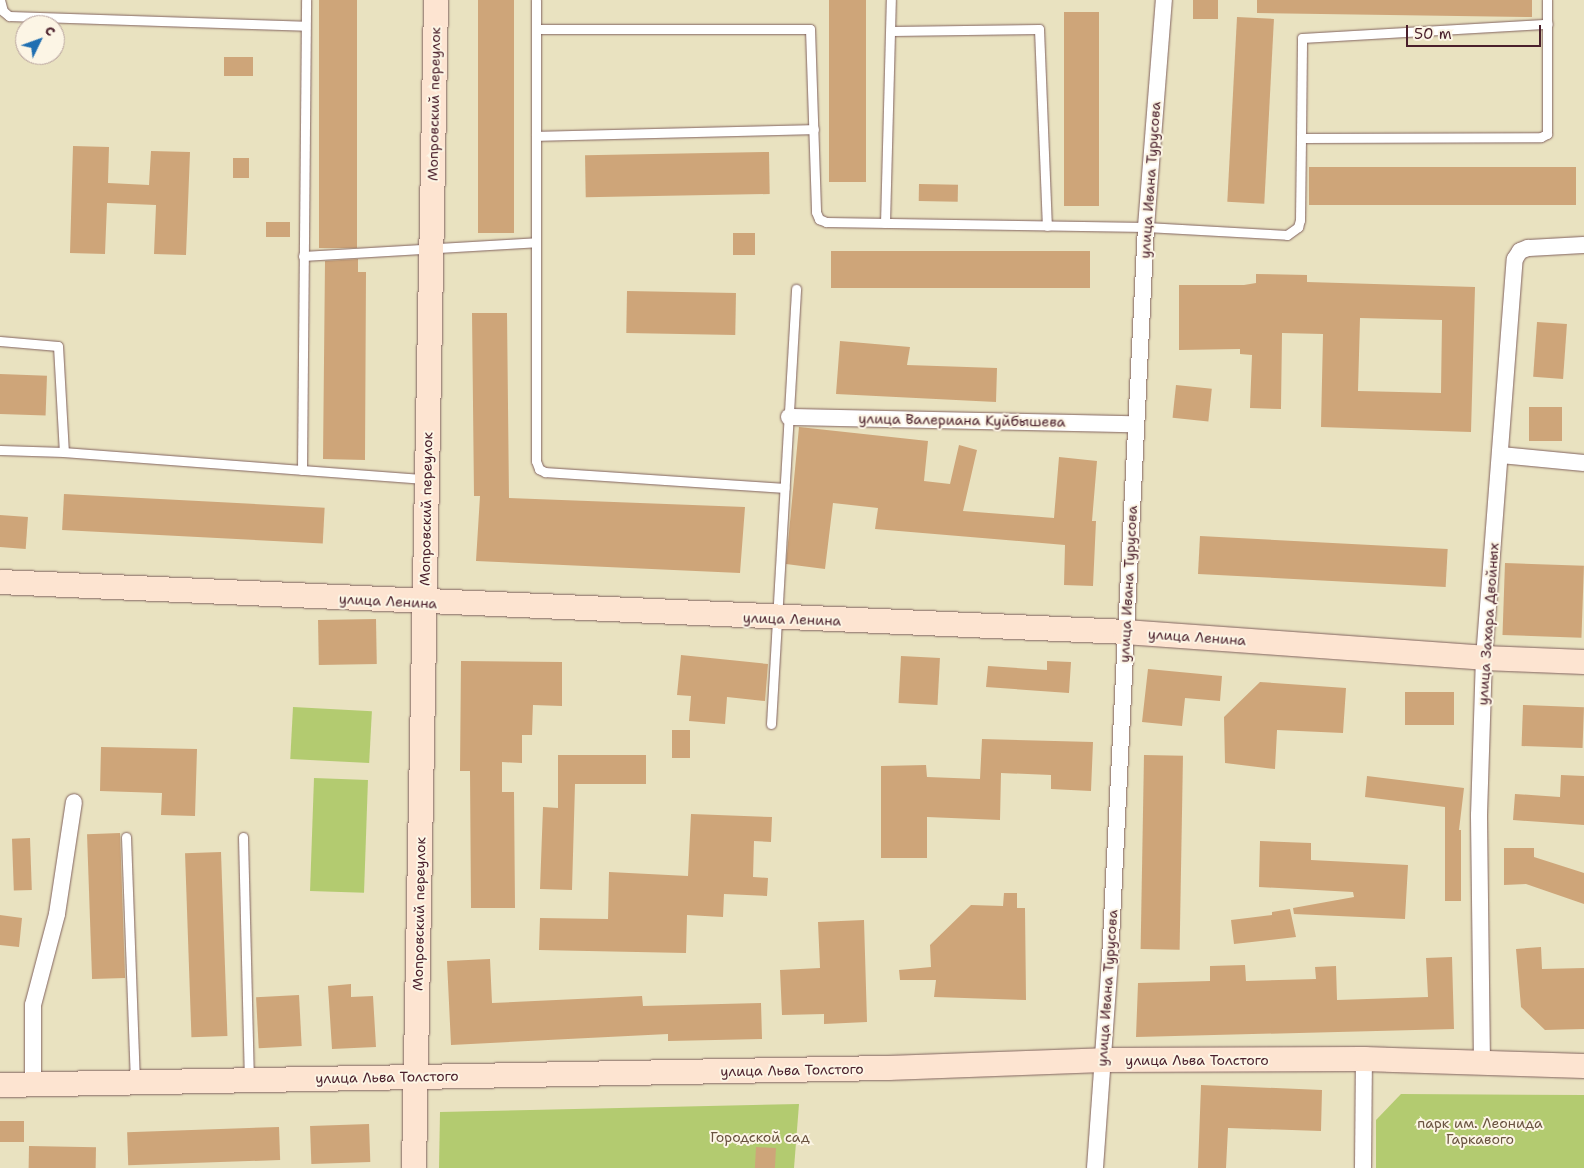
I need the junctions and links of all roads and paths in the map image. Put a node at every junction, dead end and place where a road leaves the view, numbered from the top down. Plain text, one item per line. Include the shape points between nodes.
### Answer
1 (0, 0) edge
2 (306, 0) edge
3 (436, 0) edge
4 (536, 0) edge
5 (891, 0) edge
6 (1164, 0) edge
7 (1547, 0) edge
8 (1, 12) edge
9 (1548, 24) junction
10 (304, 26) junction
11 (536, 29) junction
12 (892, 31) junction
13 (814, 129) junction
14 (536, 136) junction
15 (1301, 138) junction
16 (885, 223) junction
17 (1048, 226) junction
18 (1146, 227) junction
19 (536, 242) junction
20 (1584, 245) edge
21 (431, 250) junction
22 (303, 256) junction
23 (796, 289) dead end
24 (0, 341) edge
25 (789, 417) junction
26 (1136, 424) junction
27 (0, 450) edge
28 (64, 452) junction
29 (1501, 455) junction
30 (1584, 463) edge
31 (302, 470) junction
32 (427, 479) junction
33 (784, 488) junction
34 (0, 582) edge
35 (424, 603) junction
36 (777, 619) junction
37 (1126, 632) junction
38 (1484, 658) junction
39 (1584, 662) edge
40 (771, 724) dead end
41 (74, 802) dead end
42 (126, 837) dead end
43 (243, 837) dead end
44 (1364, 1059) junction
45 (1103, 1060) junction
46 (1482, 1063) junction
47 (1584, 1066) edge
48 (416, 1076) junction
49 (249, 1080) junction
50 (135, 1082) junction
51 (33, 1084) junction
52 (0, 1085) edge
53 (414, 1168) edge
54 (1095, 1168) edge
55 (1364, 1168) edge

1 - 8 lane
2 - 10 lane
3 - 21 street, Мопровский переулок
4 - 11 lane
5 - 12 lane
6 - 18 street, улица Ивана Турусова
7 - 9 lane
8 - 10 lane via 9,16
9 - 15 lane via 1302,38
9 - 15 lane via 1549,127 1547,134 1541,137
10 - 22 lane
11 - 13 lane via 810,29
11 - 14 lane
12 - 16 lane
12 - 17 lane via 1039,29
13 - 14 lane
13 - 16 lane via 816,212 820,219 826,222
14 - 19 lane
15 - 18 lane via 1300,220 1294,231 1287,235
16 - 17 lane
17 - 18 lane
18 - 26 street, улица Ивана Турусова
19 - 21 lane
19 - 33 lane via 536,461 539,469 545,472
20 - 29 street, улица Захара Двойных via 1528,248 1515,258
21 - 22 lane
21 - 32 street, Мопровский переулок
22 - 31 lane
23 - 25 lane
24 - 28 lane via 58,346
25 - 26 street, улица Валериана Куйбышева
25 - 33 lane
26 - 37 street, улица Ивана Турусова
27 - 28 lane
28 - 31 lane
29 - 30 street
29 - 38 street, улица Захара Двойных
31 - 32 lane
32 - 35 street, Мопровский переулок
33 - 36 lane
34 - 35 street, улица Ленина
35 - 36 street, улица Ленина
35 - 48 street, Мопровский переулок
36 - 37 street, улица Ленина
36 - 40 lane
37 - 38 street, улица Ленина
37 - 45 street, улица Ивана Турусова
38 - 39 street, улица Ленина
38 - 46 street, улица Захара Двойных via 1479,815
41 - 51 street via 57,914 33,1005
42 - 50 lane
43 - 49 lane
44 - 45 street, улица Льва Толстого
44 - 46 street, улица Льва Толстого
44 - 55 street
45 - 48 street, улица Льва Толстого via 888,1068
45 - 54 street, улица Ивана Турусова
46 - 47 street, улица Льва Толстого
48 - 49 street, улица Льва Толстого
48 - 53 street, Мопровский переулок
49 - 50 street, улица Льва Толстого
50 - 51 street, улица Льва Толстого
51 - 52 street, улица Льва Толстого

